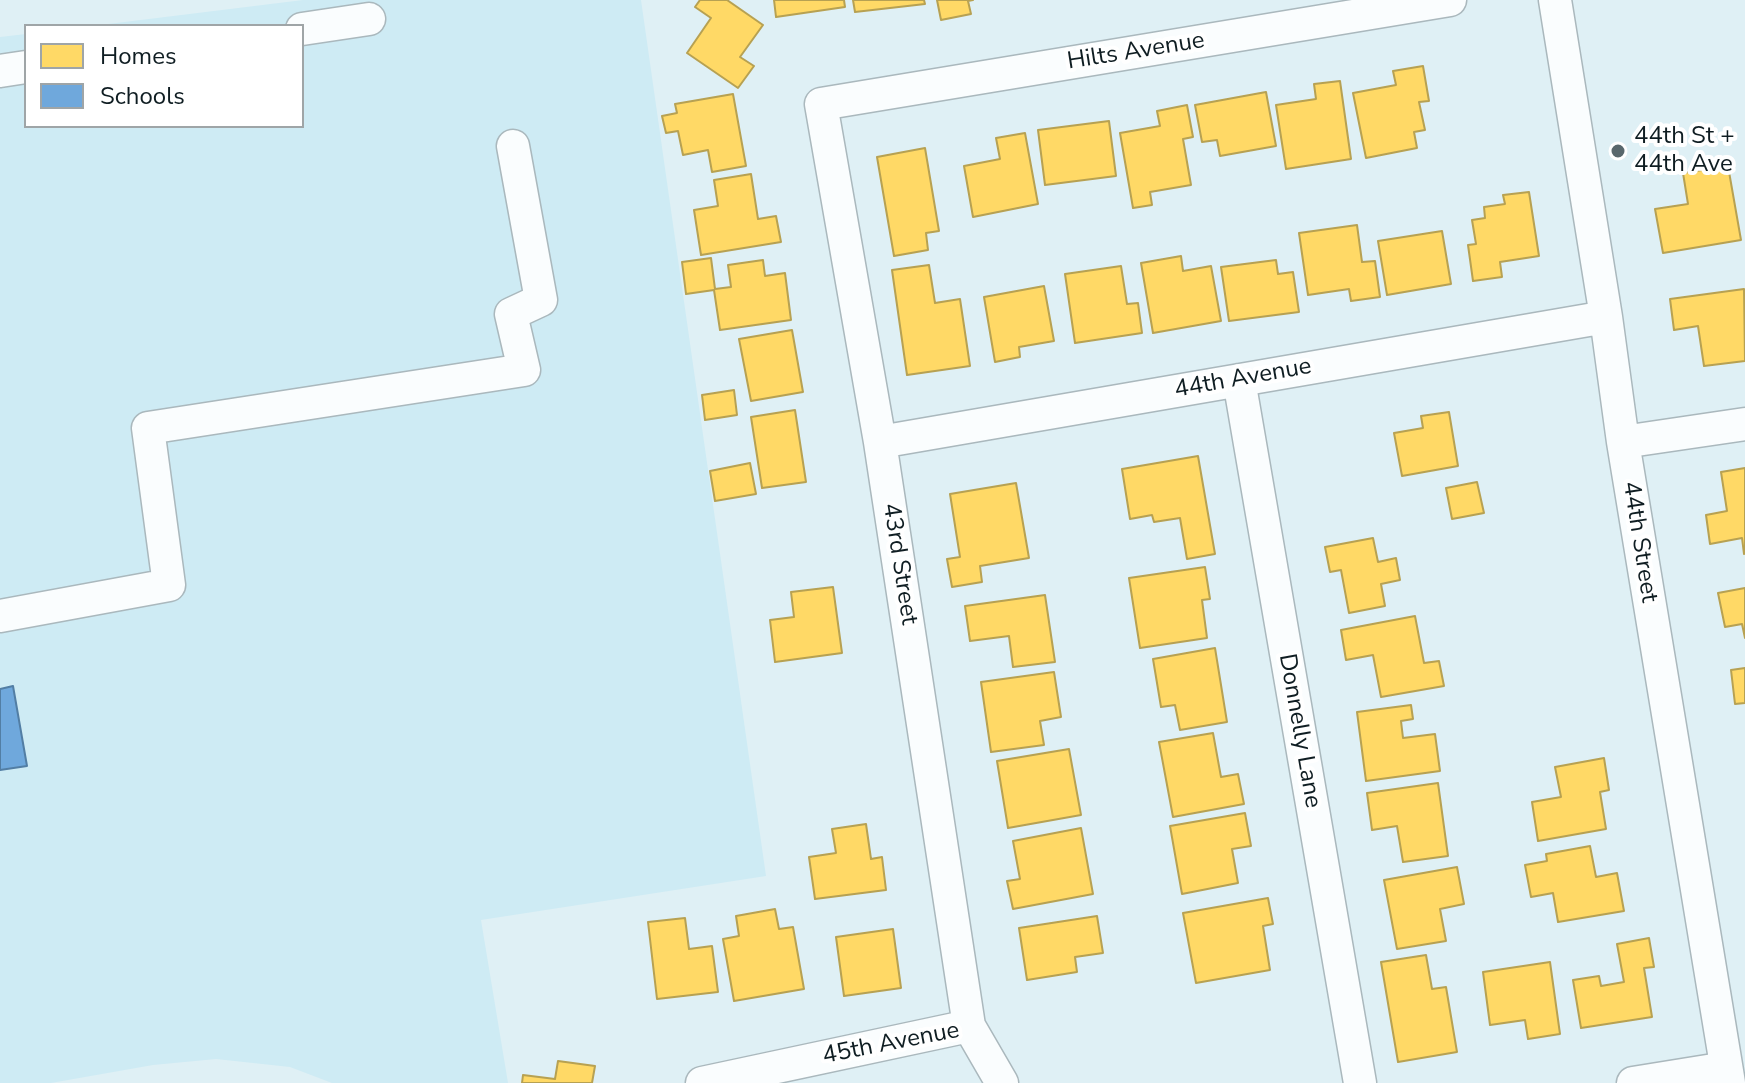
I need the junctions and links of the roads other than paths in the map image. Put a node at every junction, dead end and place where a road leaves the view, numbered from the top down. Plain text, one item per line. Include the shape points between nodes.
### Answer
1 (1450, 0) edge
2 (1555, 0) edge
3 (369, 19) dead end
4 (304, 29) edge
5 (24, 67) edge
6 (0, 71) edge
7 (821, 104) joint
8 (513, 146) dead end
9 (1606, 317) junction
10 (1239, 380) junction
11 (1745, 424) edge
12 (880, 442) junction
13 (1623, 442) junction
14 (0, 616) edge
15 (969, 1026) junction
16 (1727, 1075) edge
17 (702, 1083) edge
18 (1002, 1083) edge
19 (1360, 1083) edge
20 (1633, 1083) edge

1 - 7 street, Hilts Avenue
2 - 9 street, 44th Street
3 - 4 street
5 - 6 street
7 - 12 street, 43rd Street
8 - 14 street via 541,300 511,314 524,370 148,428 169,585
9 - 10 street, 44th Avenue
9 - 13 street, 44th Street
10 - 12 street, 44th Avenue
10 - 19 street, Donnelly Lane
11 - 13 street
12 - 15 street, 43rd Street
13 - 16 street, 44th Street
15 - 17 street, 45th Avenue
15 - 18 street, 45th Avenue
16 - 20 street

